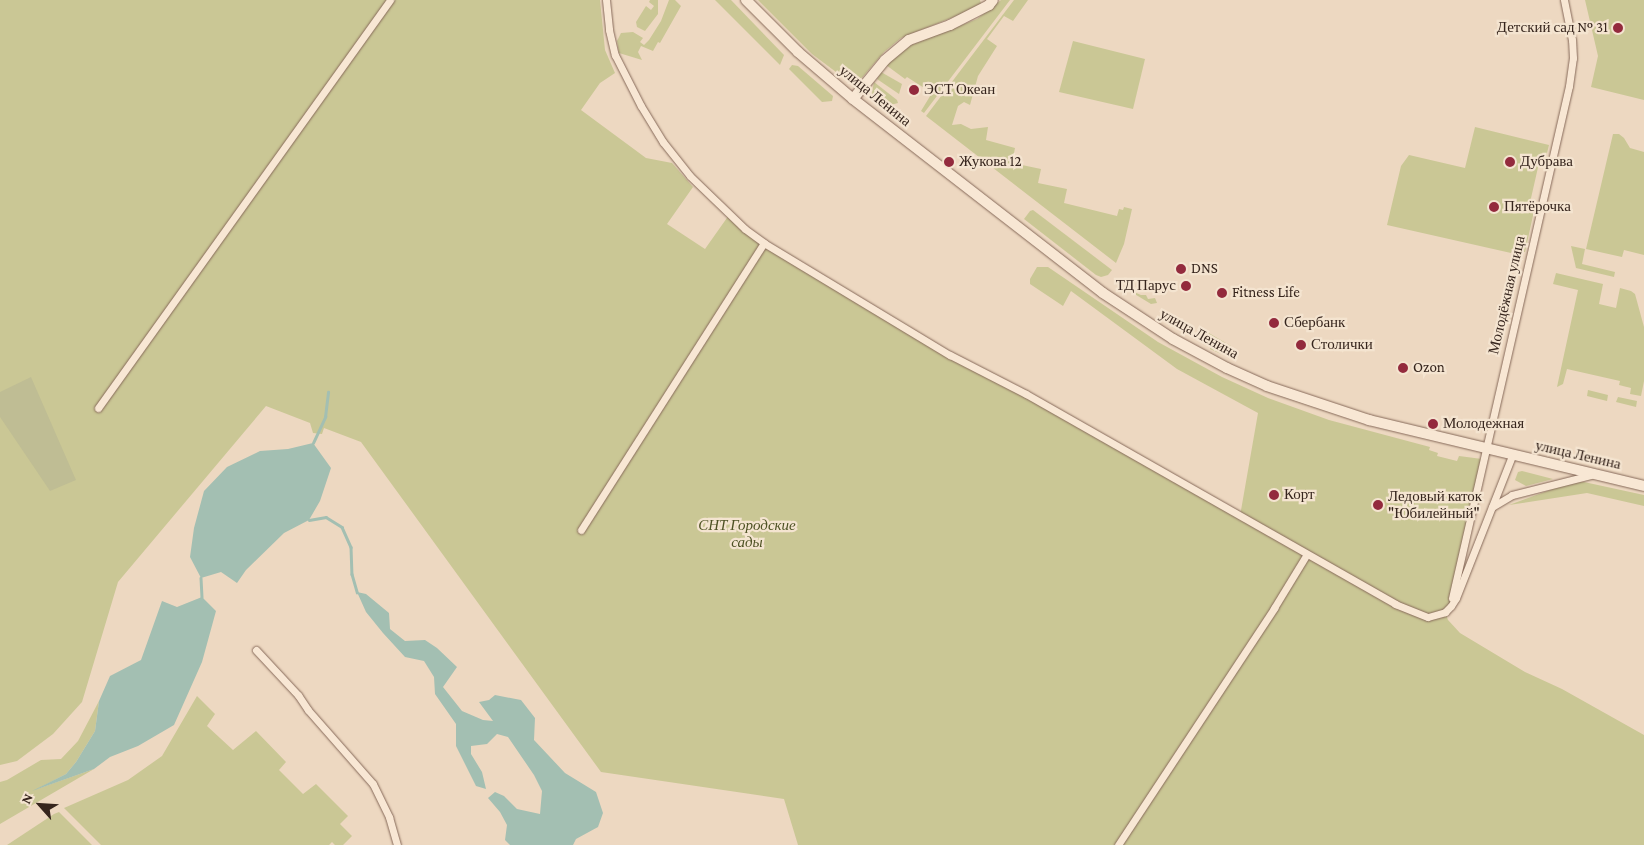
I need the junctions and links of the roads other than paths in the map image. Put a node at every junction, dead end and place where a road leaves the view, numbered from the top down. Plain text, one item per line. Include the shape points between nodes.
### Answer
1 (390, 0) edge
2 (606, 0) edge
3 (746, 0) edge
4 (993, 0) edge
5 (1564, 0) edge
6 (853, 99) junction
7 (764, 243) junction
8 (98, 408) dead end
9 (1485, 449) junction
10 (1512, 456) junction
11 (1593, 474) junction
12 (1644, 486) edge
13 (1492, 507) junction
14 (581, 530) dead end
15 (1307, 554) junction
16 (1451, 606) junction
17 (256, 650) dead end
18 (397, 845) edge
19 (1118, 845) edge

1 - 8 street
2 - 7 street via 609,30 621,70 663,142 690,176
3 - 6 main road, улица Ленина via 798,52
4 - 6 main road via 950,25 909,40 885,60
5 - 9 street, Молодёжная улица via 1573,58
6 - 9 main road, улица Ленина via 1103,293 1173,339 1228,368 1306,400 1369,420
7 - 14 street
7 - 15 street via 950,355 1026,394
9 - 10 main road, улица Ленина
9 - 16 street, Молодёжная улица
10 - 11 main road, улица Ленина
10 - 13 street
11 - 12 main road, улица Ленина
11 - 13 street via 1512,495
13 - 16 street
15 - 16 street via 1417,614 1428,617 1445,612
15 - 19 street
17 - 18 street via 373,784 389,817

